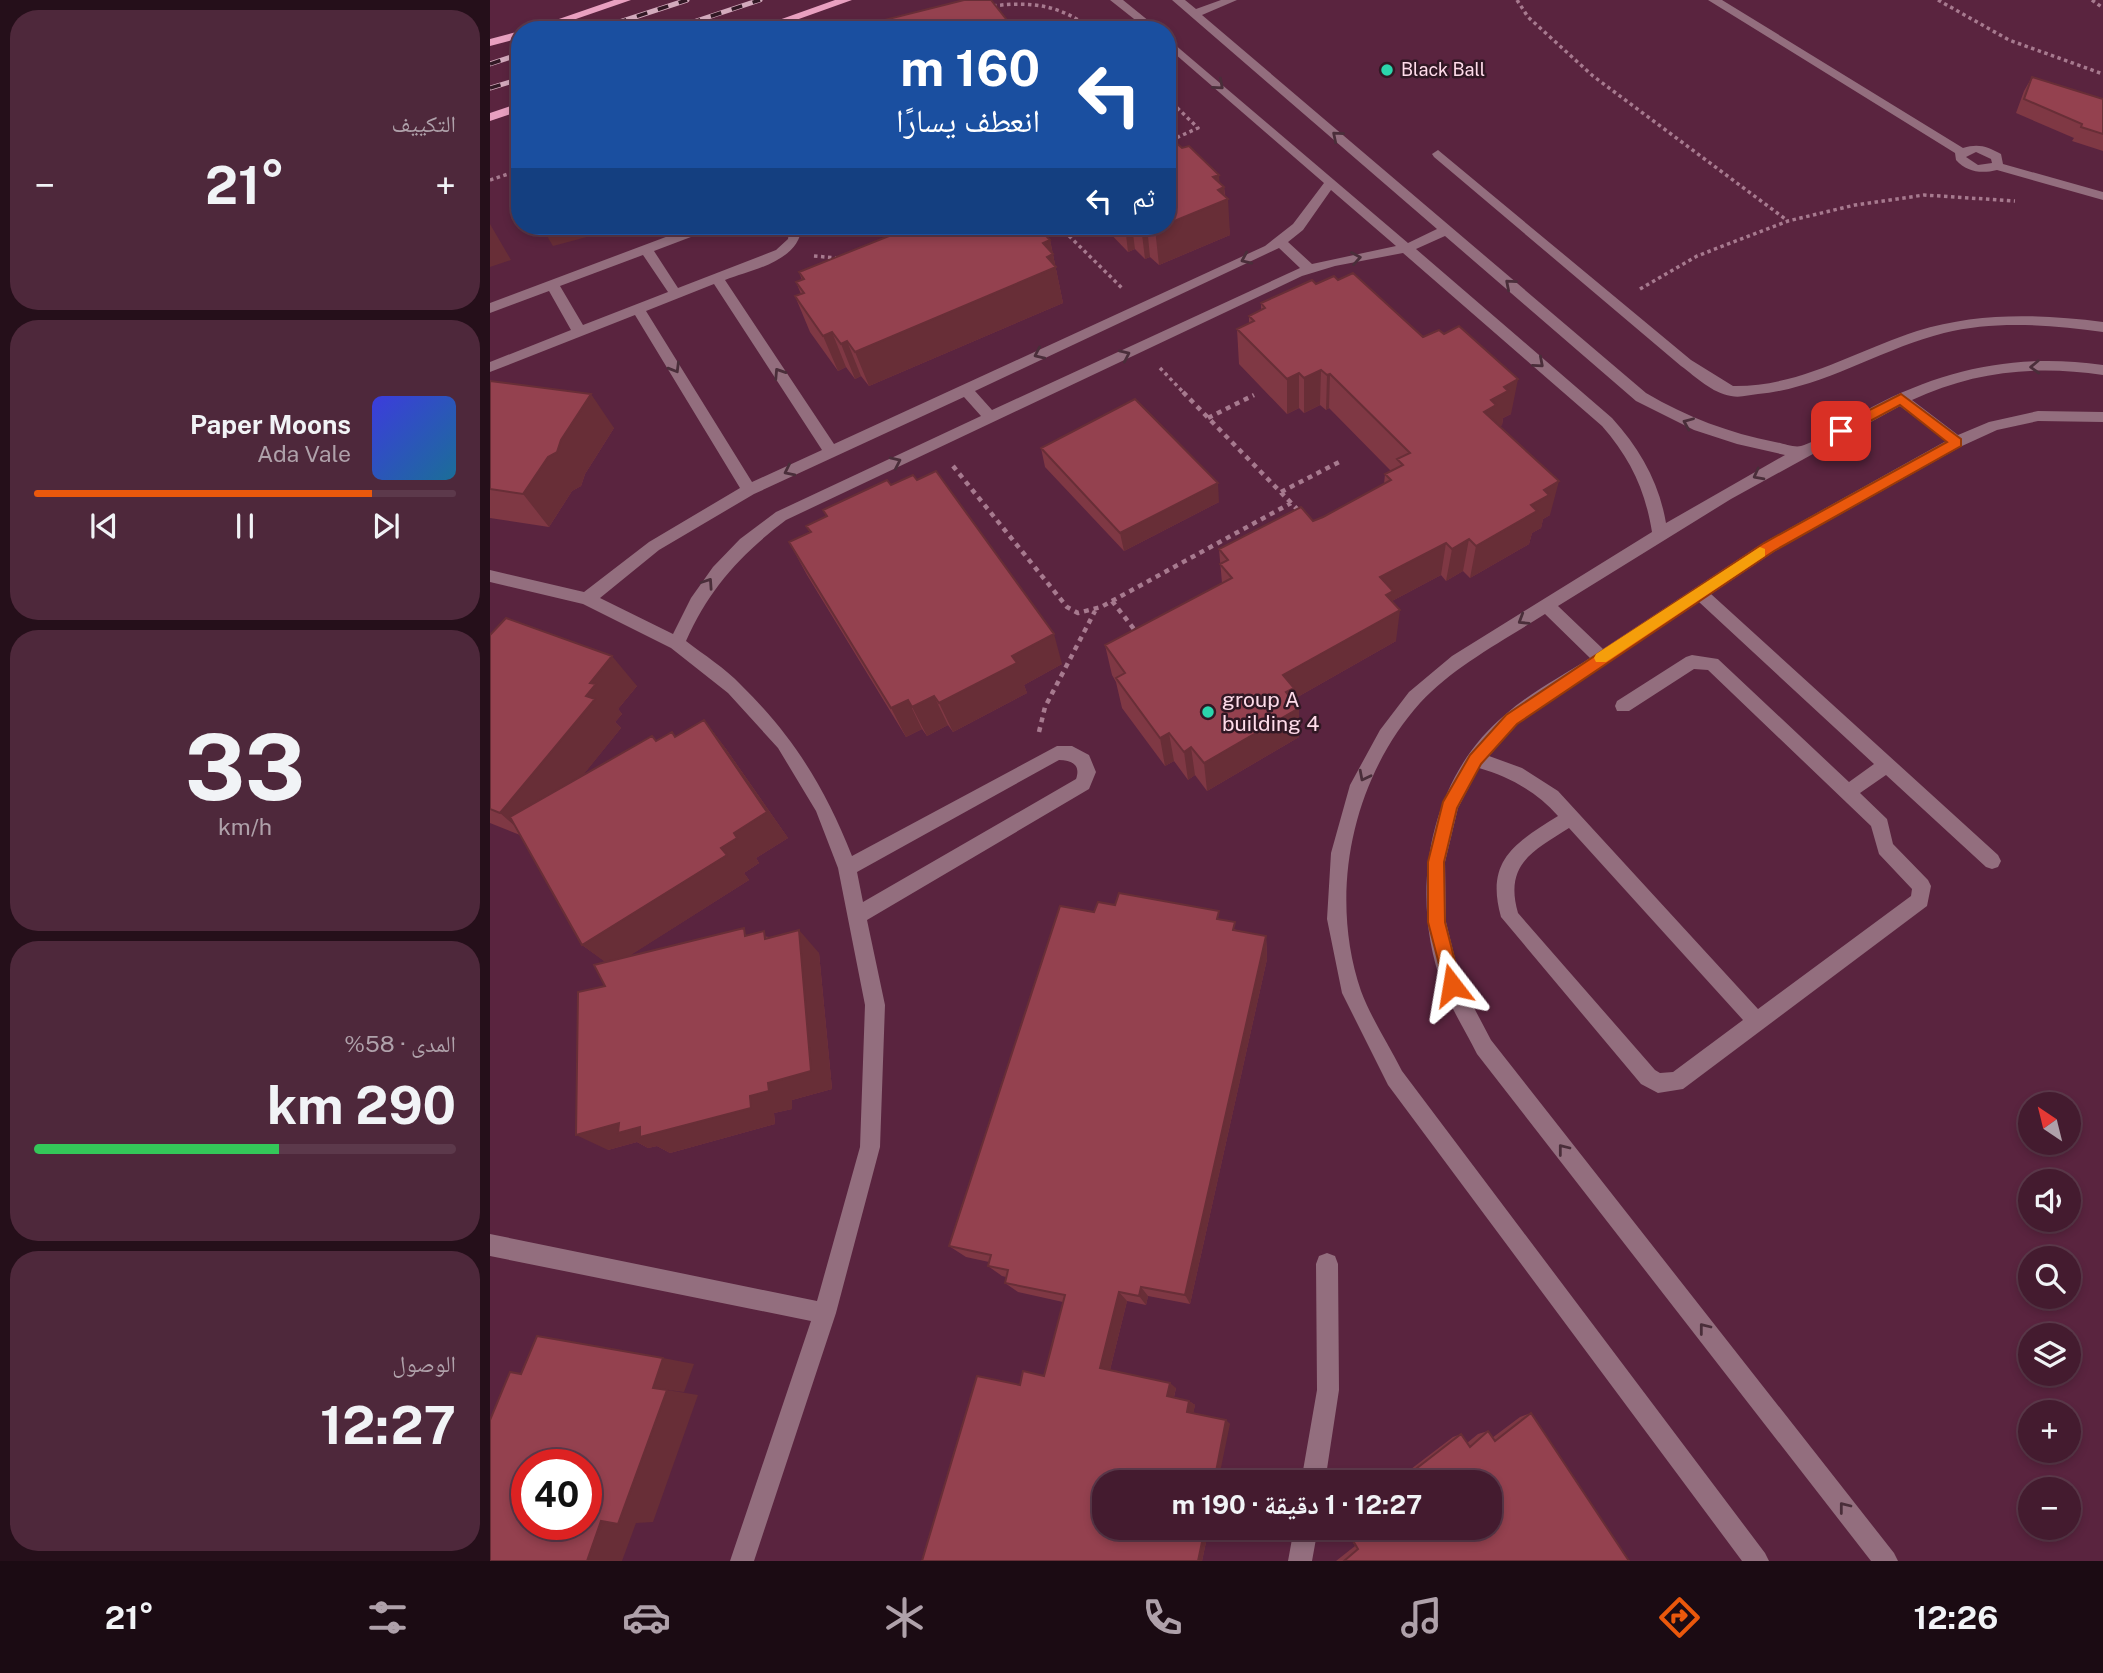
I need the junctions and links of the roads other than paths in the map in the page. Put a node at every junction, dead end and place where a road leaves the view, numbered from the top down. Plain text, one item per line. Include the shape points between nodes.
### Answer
1 (625, 0) edge
2 (846, 0) edge
3 (1116, 0) edge
4 (1178, 0) edge
5 (1231, 0) edge
6 (1714, 0) edge
7 (1193, 14) junction
8 (560, 21) edge
9 (783, 21) edge
10 (1143, 21) edge
11 (511, 37) edge
12 (490, 43) edge
13 (1176, 49) edge
14 (511, 110) edge
15 (490, 117) edge
16 (1962, 152) junction
17 (1438, 154) dead end
18 (1996, 166) junction
19 (1331, 182) junction
20 (2103, 196) edge
21 (1447, 230) junction
22 (683, 235) edge
23 (795, 235) edge
24 (1281, 243) junction
25 (1407, 248) junction
26 (646, 249) junction
27 (1310, 270) junction
28 (717, 279) junction
29 (553, 285) junction
30 (676, 295) junction
31 (490, 308) edge
32 (639, 310) junction
33 (2103, 327) edge
34 (580, 333) junction
35 (490, 367) edge
36 (2103, 370) edge
37 (965, 389) junction
38 (1901, 399) junction
39 (990, 417) junction
40 (2103, 417) edge
41 (1957, 442) junction
42 (830, 450) junction
43 (1801, 452) junction
44 (749, 490) junction
45 (1660, 535) junction
46 (490, 576) edge
47 (1699, 593) junction
48 (587, 599) junction
49 (1546, 605) junction
50 (677, 643) junction
51 (1601, 658) junction
52 (1623, 706) dead end
53 (1475, 759) junction
54 (1887, 765) junction
55 (1848, 792) junction
56 (1571, 817) junction
57 (1992, 861) dead end
58 (847, 868) junction
59 (857, 916) junction
60 (1757, 1022) junction
61 (490, 1245) edge
62 (1327, 1264) dead end
63 (825, 1313) junction
64 (1315, 1470) edge
65 (1304, 1540) edge
66 (742, 1561) edge
67 (1300, 1561) edge
68 (1757, 1561) edge
69 (1886, 1561) edge

1 - 8 main road
2 - 9 main road
3 - 10 street
4 - 7 street
5 - 7 street
6 - 16 street
21 -> 7 street
11 - 12 main road
13 -> 19 street
14 - 15 main road
16 - 18 street via 1960,157 1970,167
16 - 18 street via 1983,149 1997,157
17 - 33 street via 1686,363 1731,391 1770,390 1803,381 1946,327 2009,321
18 - 20 street
19 - 24 street
19 - 25 street
21 - 25 street
43 -> 21 street via 1708,432 1663,411
22 - 26 street
23 - 28 street via 781,253
24 - 27 street
24 -> 37 street
27 -> 25 street
25 -> 45 street via 1628,445 1655,499
26 - 29 street
26 - 30 street
39 -> 27 street
28 - 30 street
42 -> 28 street
29 - 31 street
29 - 34 street
30 - 32 street
32 - 34 street
32 -> 44 street
34 - 35 street
36 -> 38 street via 2040,366 1989,370 1942,381
37 - 39 street
37 - 42 street
38 - 41 street
38 - 43 street
50 -> 39 street via 699,595 745,541 781,516
40 - 41 street via 2038,416 1994,426
41 - 47 street via 1769,547
42 -> 44 street
43 -> 45 street
44 - 48 street via 654,546
45 - 49 street
46 - 48 street
47 - 51 street
47 - 54 street
48 - 50 street
49 - 51 street
49 -> 68 street via 1458,661 1415,696 1386,735 1359,785 1340,853 1336,919 1352,993 1395,1078
50 - 58 street via 734,688 783,743 824,808
51 - 53 street via 1511,719
52 - 55 street via 1692,662 1712,664
53 - 56 street via 1529,779
69 -> 53 street via 1477,1035 1452,985 1437,922 1436,862 1449,807
54 - 55 street
54 - 57 street
55 - 60 street via 1881,825 1885,848 1918,880 1923,894
56 - 60 street
56 - 60 street via 1517,855 1507,868 1504,900 1510,917 1648,1077 1658,1083 1676,1082
58 - 59 street
58 - 59 street via 1057,753 1072,753 1083,760 1087,772 1083,784
59 - 63 street via 874,1005 870,1147
61 - 63 street
62 - 64 street via 1328,1390
63 - 66 street
65 - 67 street

